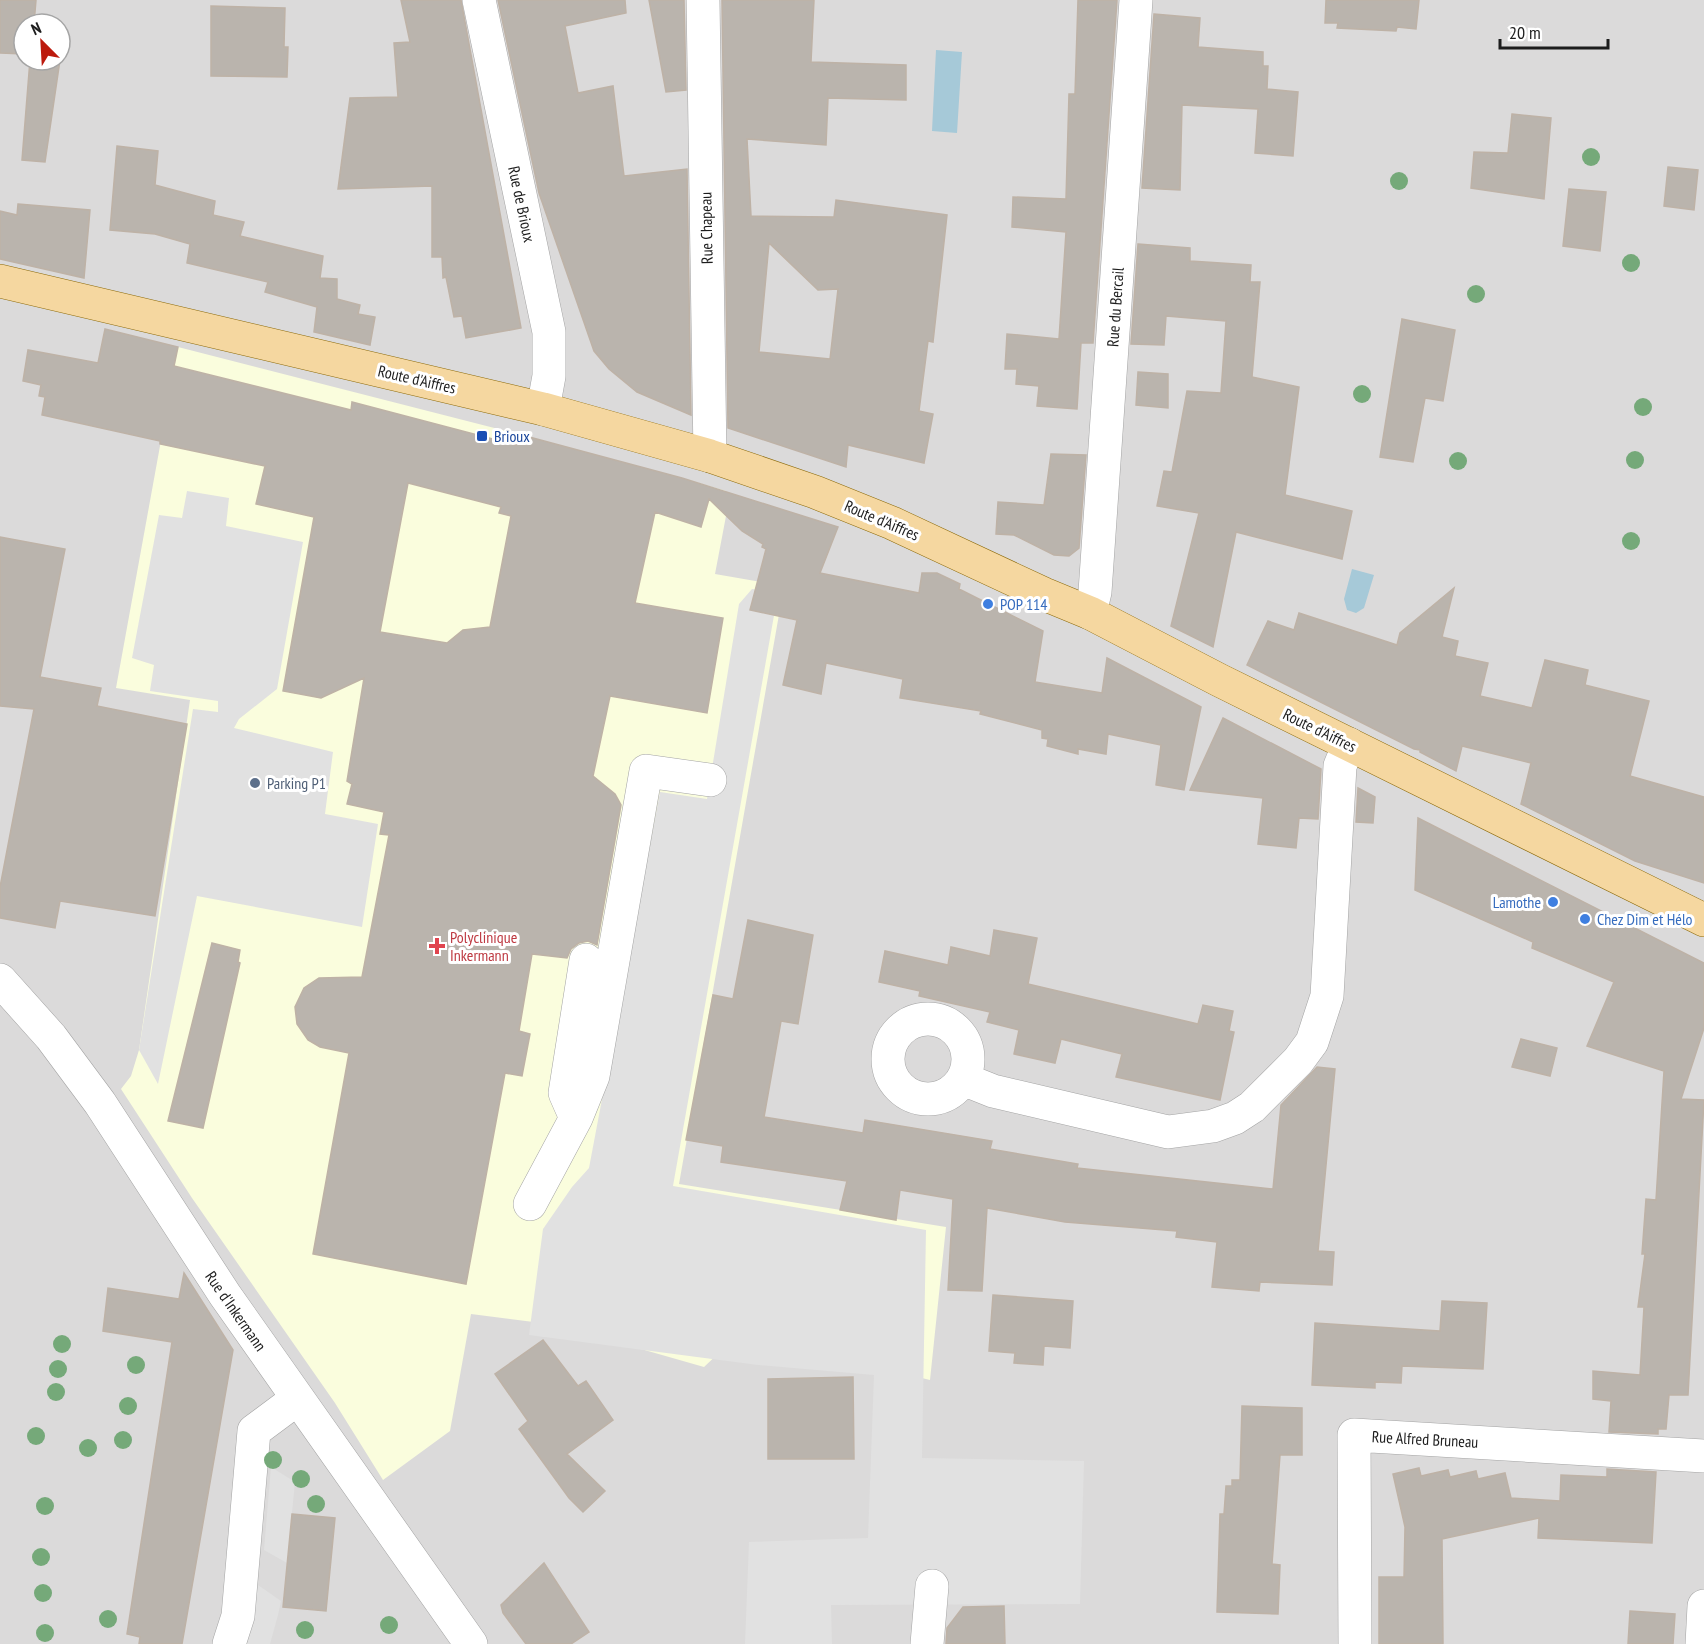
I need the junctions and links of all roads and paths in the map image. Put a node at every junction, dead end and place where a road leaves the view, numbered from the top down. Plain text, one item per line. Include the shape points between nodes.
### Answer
1 (479, 0) edge
2 (703, 0) edge
3 (1136, 0) edge
4 (0, 281) edge
5 (543, 409) junction
6 (710, 456) junction
7 (1090, 613) junction
8 (1348, 744) junction
9 (710, 780) dead end
10 (1704, 920) edge
11 (586, 960) dead end
12 (0, 980) edge
13 (963, 1079) dead end
14 (576, 1118) junction
15 (530, 1203) dead end
16 (297, 1399) junction
17 (1704, 1456) edge
18 (932, 1586) dead end
19 (1704, 1606) edge
20 (229, 1644) edge
21 (471, 1644) edge
22 (927, 1644) edge
23 (1355, 1644) edge
24 (1702, 1644) edge

1 - 5 street, Rue de Brioux via 549,332 549,376
2 - 6 street, Rue Chapeau
3 - 7 street, Rue du Bercail via 1095,592
4 - 5 main road, Route d'Aiffres
5 - 6 main road, Route d'Aiffres
6 - 7 main road, Route d'Aiffres via 892,523
7 - 8 main road, Route d'Aiffres
8 - 10 main road, Route d'Aiffres
8 - 13 street via 1340,766 1327,996 1312,1042 1252,1107 1214,1126 1168,1132 993,1090
9 - 14 street via 646,771 593,1076
11 - 14 street via 565,1093
12 - 16 street, Rue d'Inkermann via 51,1037 100,1102
14 - 15 street
16 - 20 street via 254,1431 238,1616
16 - 21 street, Rue d'Inkermann
17 - 23 street, Rue Alfred Bruneau via 1354,1435
18 - 22 street
19 - 24 street

